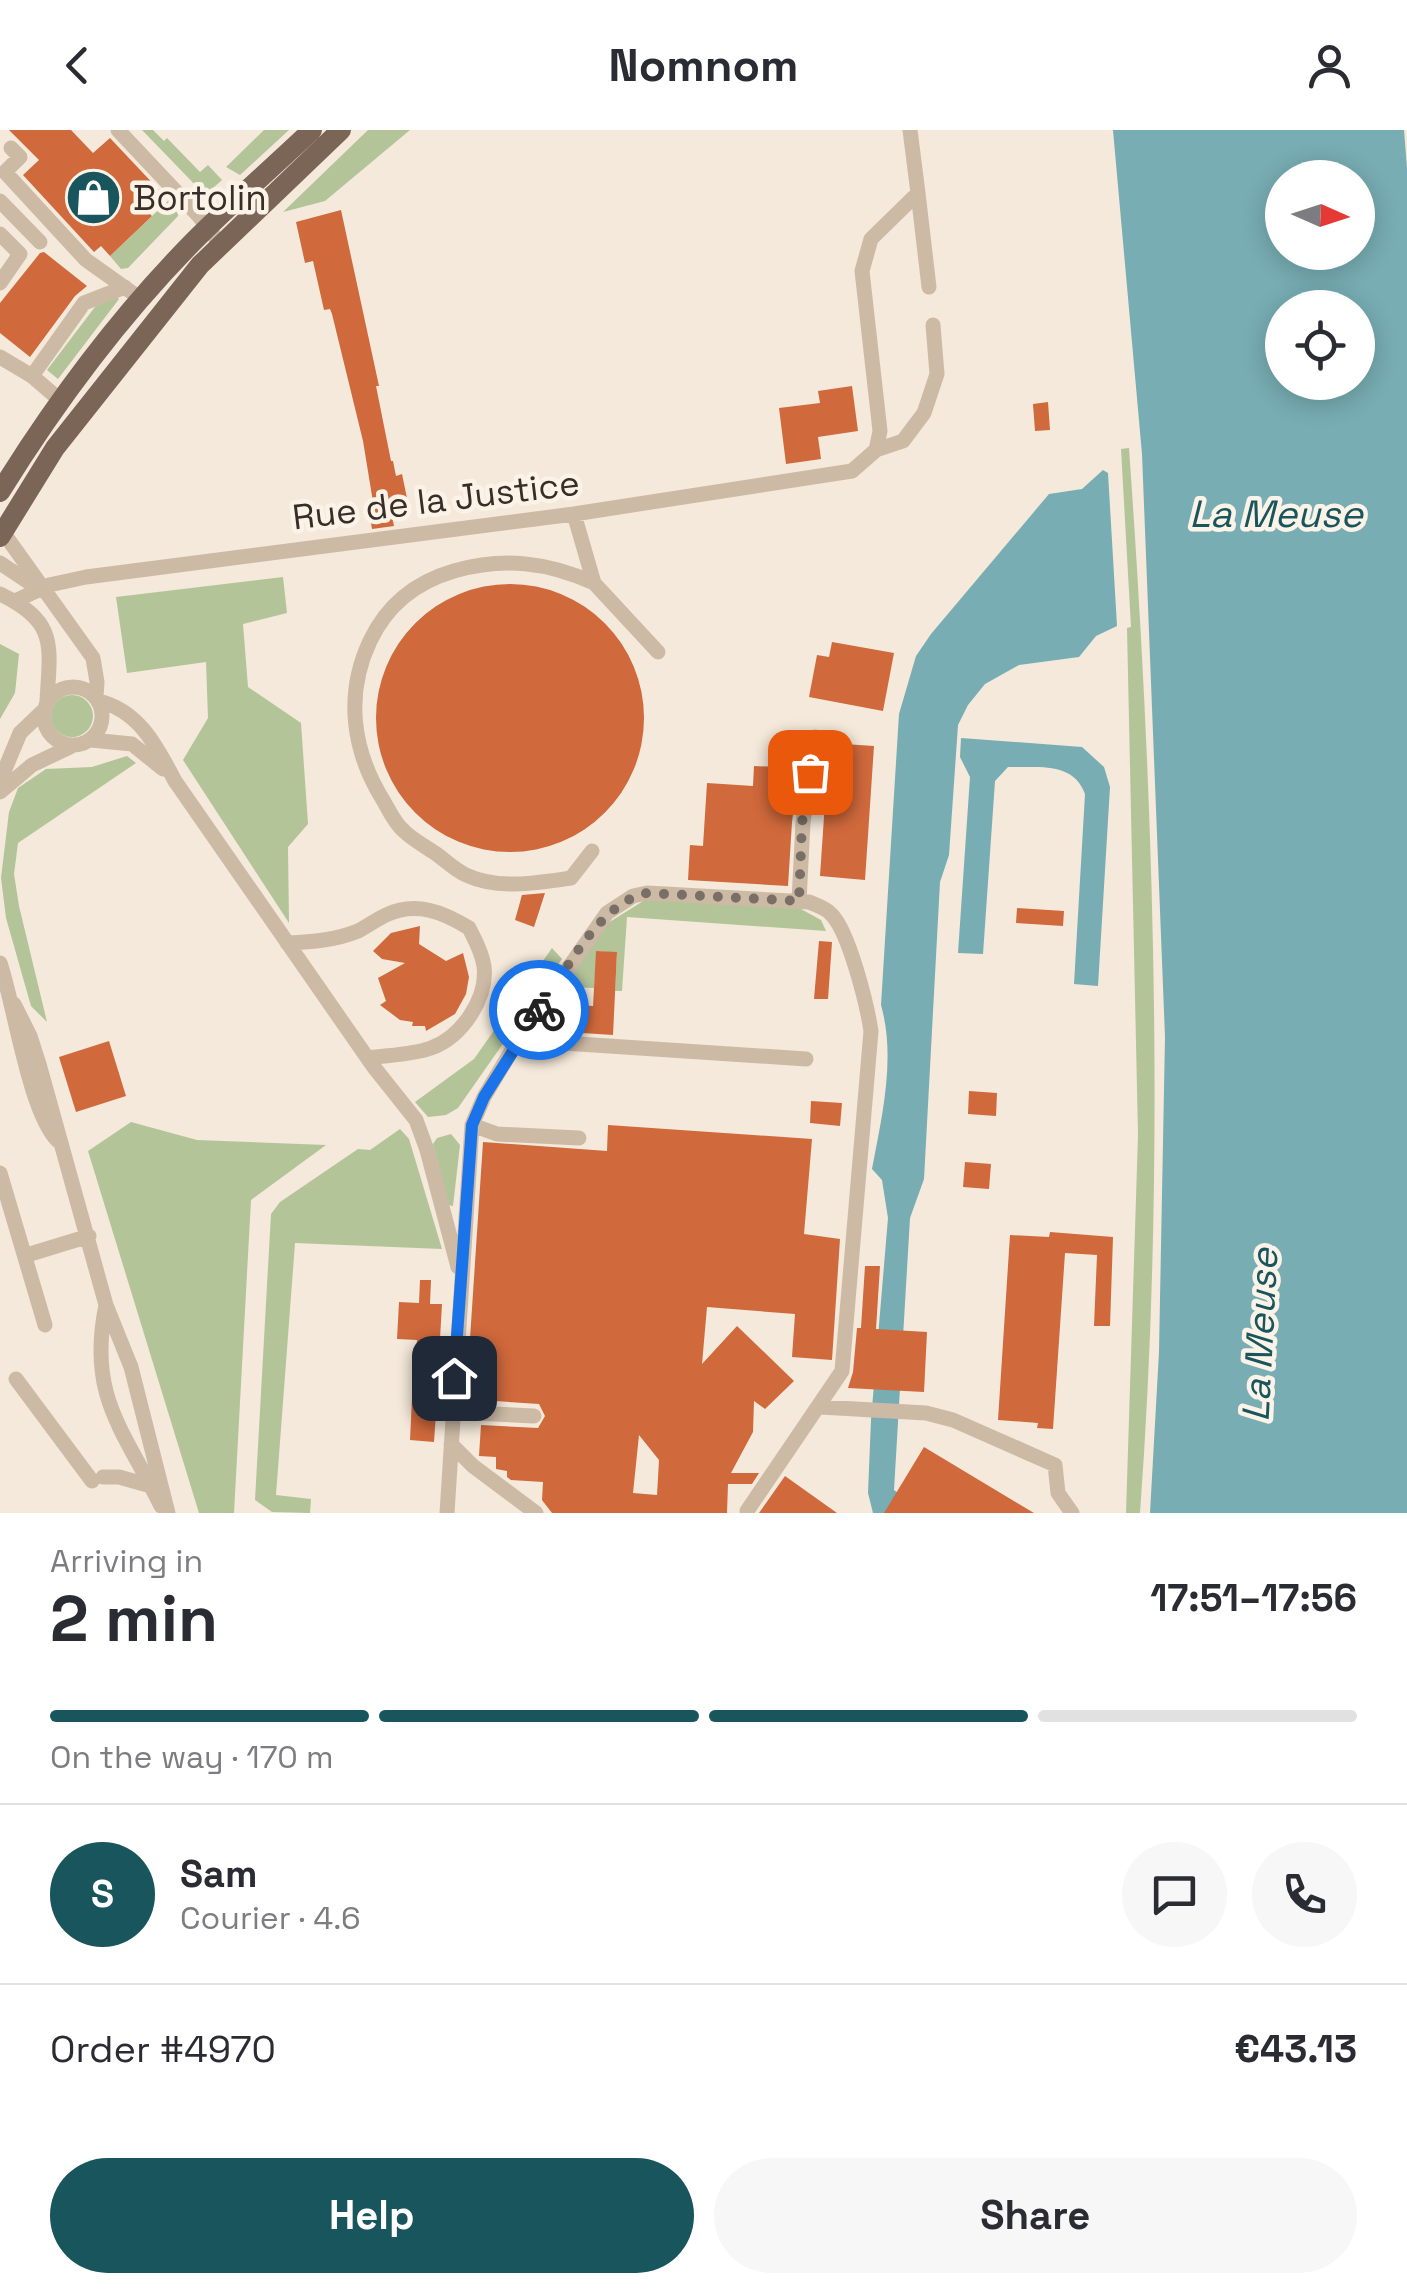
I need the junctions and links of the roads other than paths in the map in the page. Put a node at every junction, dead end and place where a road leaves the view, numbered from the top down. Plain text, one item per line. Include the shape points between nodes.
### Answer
1 (118, 130) edge
2 (312, 130) edge
3 (342, 130) edge
4 (910, 130) edge
5 (11, 148) dead end
6 (14, 182) junction
7 (918, 193) junction
8 (0, 198) edge
9 (0, 234) edge
10 (214, 236) junction
11 (40, 242) dead end
12 (0, 283) edge
13 (929, 287) dead end
14 (133, 293) junction
15 (932, 326) dead end
16 (0, 357) edge
17 (32, 376) junction
18 (61, 402) junction
19 (876, 450) junction
20 (0, 492) edge
21 (574, 514) junction
22 (1, 535) edge
23 (0, 563) edge
24 (594, 583) junction
25 (42, 591) junction
26 (7, 598) edge
27 (658, 652) dead end
28 (97, 699) junction
29 (45, 706) junction
30 (815, 736) dead end
31 (16, 740) junction
32 (90, 740) junction
33 (73, 746) junction
34 (0, 748) edge
35 (0, 781) edge
36 (175, 781) junction
37 (0, 792) edge
38 (592, 851) dead end
39 (799, 901) junction
40 (288, 943) junction
41 (0, 963) edge
42 (518, 1040) junction
43 (368, 1058) junction
44 (806, 1059) dead end
45 (472, 1125) junction
46 (579, 1138) dead end
47 (0, 1172) edge
48 (88, 1236) junction
49 (27, 1255) junction
50 (461, 1276) junction
51 (106, 1305) junction
52 (45, 1325) dead end
53 (16, 1379) dead end
54 (820, 1406) junction
55 (452, 1412) junction
56 (534, 1416) dead end
57 (450, 1444) junction
58 (150, 1486) junction
59 (747, 1512) edge
60 (166, 1513) edge
61 (446, 1513) edge
62 (536, 1513) edge
63 (1072, 1513) edge

1 - 10 street
2 - 10 main road
3 - 10 main road
4 - 7 street
5 - 6 street via 20,157 4,172
6 - 8 street
6 - 14 street via 86,260
7 - 13 street
7 - 19 street via 871,239 862,271 880,431
8 - 11 street
9 - 12 street via 20,254
10 - 14 main road
10 - 22 main road via 55,448
14 - 17 street via 84,303
14 - 18 main road
15 - 19 street, Rue de la Justice via 937,374 924,414 903,441
16 - 17 street
17 - 18 street
18 - 20 main road
19 - 21 street, Rue de la Justice via 852,471
21 - 24 street
21 - 25 street, Rue de la Justice via 86,576
22 - 25 street
23 - 25 street
24 - 27 street
24 - 38 street via 563,569 520,562 436,576 399,598 376,628 358,668 352,712 368,776 401,830 466,876 500,884 571,878
25 - 26 street, Rue de la Justice
25 - 28 street via 92,658
26 - 29 street via 40,621 48,637
28 - 29 street via 68,687
28 - 32 street via 101,725
28 - 36 street via 142,727
29 - 31 street
29 - 33 street via 46,729
30 - 39 street
31 - 34 street
31 - 35 street
32 - 33 street
32 - 36 street via 132,744
33 - 37 street via 32,765
36 - 40 street
39 - 42 street via 633,896 607,913
39 - 54 street via 830,912 840,927 871,1031 844,1358
40 - 43 street
40 - 43 street via 344,935 410,909 429,908 469,928 484,967 474,1010 430,1049
41 - 48 street via 35,1094
42 - 44 street
42 - 45 street
43 - 50 street via 416,1120
45 - 46 street via 497,1134
45 - 50 street
47 - 49 street
48 - 49 street
48 - 51 street
49 - 52 street
50 - 55 street
51 - 58 street via 102,1384
51 - 60 street via 130,1367
53 - 58 street via 98,1479
54 - 59 street
54 - 63 street via 953,1420 1055,1466 1058,1494
55 - 56 street
55 - 57 street
57 - 61 street
57 - 62 street
58 - 60 street

